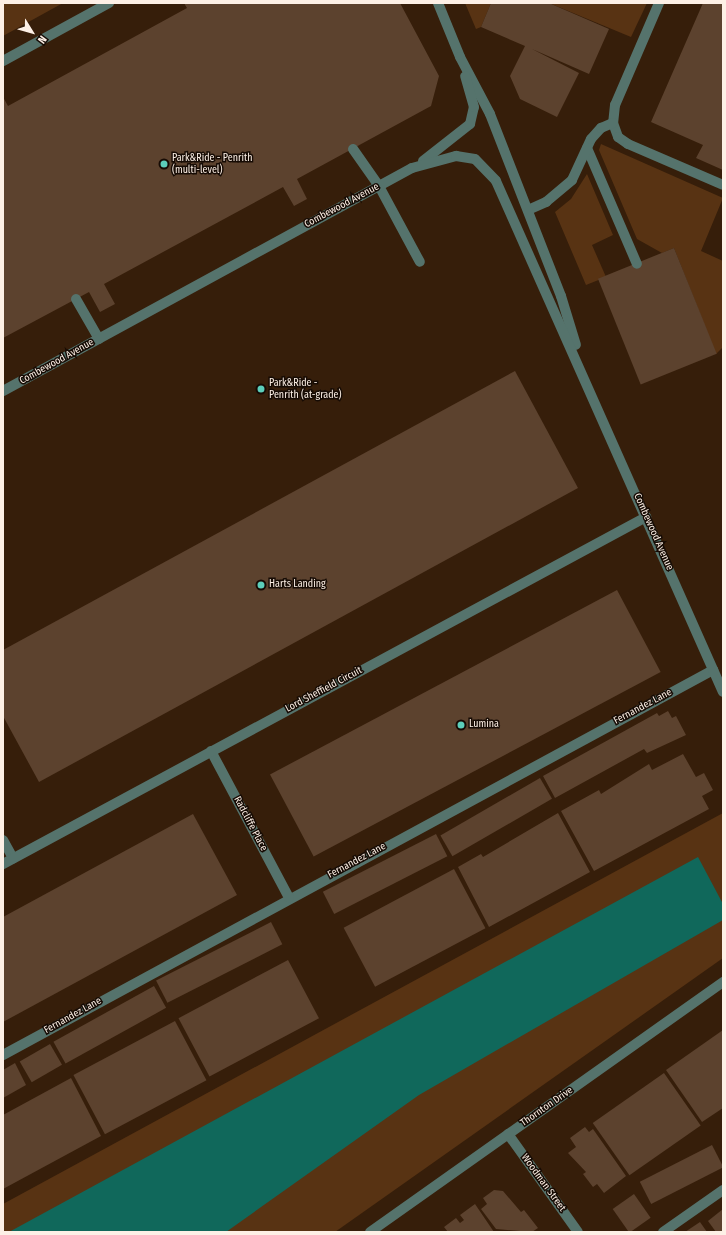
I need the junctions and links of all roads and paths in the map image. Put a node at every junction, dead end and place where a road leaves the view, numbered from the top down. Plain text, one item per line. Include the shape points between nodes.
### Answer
1 (109, 3) edge
2 (438, 3) edge
3 (659, 3) edge
4 (460, 56) junction
5 (3, 61) edge
6 (613, 123) junction
7 (587, 148) junction
8 (353, 149) dead end
9 (412, 168) junction
10 (723, 185) edge
11 (379, 186) junction
12 (528, 210) junction
13 (420, 262) dead end
14 (637, 264) dead end
15 (76, 298) dead end
16 (99, 339) junction
17 (584, 372) junction
18 (3, 391) edge
19 (646, 517) junction
20 (713, 670) junction
21 (723, 692) edge
22 (211, 751) junction
23 (3, 840) edge
24 (13, 858) junction
25 (3, 864) edge
26 (289, 898) junction
27 (723, 982) edge
28 (3, 1055) edge
29 (508, 1134) junction
30 (723, 1190) edge
31 (370, 1232) edge
32 (578, 1232) edge
33 (663, 1232) edge

1 - 5 street
2 - 4 street, Combewood Avenue
3 - 6 street via 615,105
4 - 9 street via 474,108 470,124
4 - 12 street, Combewood Avenue via 490,114
6 - 7 street via 601,128
6 - 10 street via 618,137 628,144
7 - 12 street via 572,180 546,202
7 - 14 street
8 - 11 street
9 - 11 street, Combewood Avenue
9 - 17 street, Combewood Avenue via 456,156 475,159 490,171
11 - 13 street
11 - 16 street, Combewood Avenue
12 - 17 street, Combewood Avenue via 562,296
15 - 16 street
16 - 18 street, Combewood Avenue
17 - 19 street, Combewood Avenue
19 - 20 street, Combewood Avenue
19 - 22 street, Lord Sheffield Circuit
20 - 21 street, Combewood Avenue
20 - 26 street, Fernandez Lane
22 - 24 street, Lord Sheffield Circuit
22 - 26 street, Radcliffe Place
23 - 24 street
24 - 25 street, Lord Sheffield Circuit
26 - 28 street, Fernandez Lane
27 - 29 street, Thornton Drive
29 - 31 street, Thornton Drive
29 - 32 street, Woodman Street
30 - 33 street

